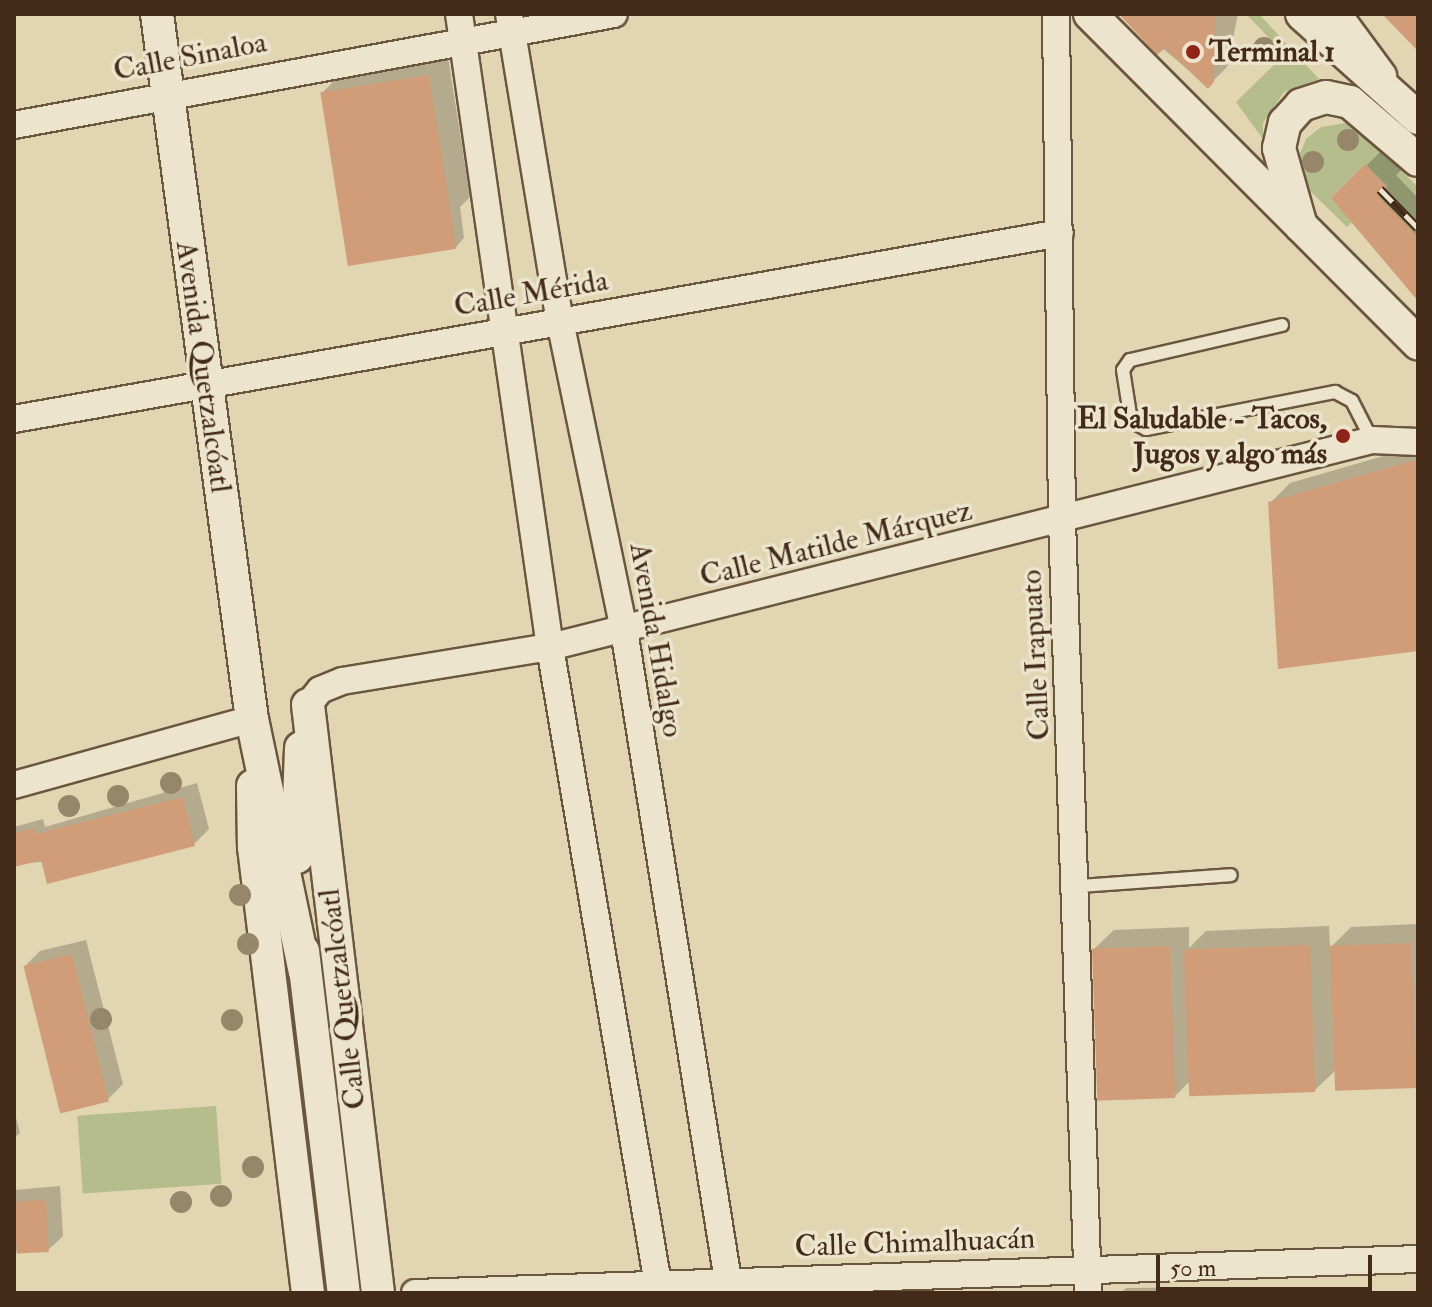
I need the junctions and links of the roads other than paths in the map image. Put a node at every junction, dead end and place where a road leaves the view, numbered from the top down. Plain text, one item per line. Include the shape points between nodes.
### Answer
1 (157, 14) edge
2 (459, 14) edge
3 (614, 14) edge
4 (1056, 14) edge
5 (1090, 14) edge
6 (1302, 14) edge
7 (1338, 14) edge
8 (511, 24) edge
9 (464, 41) junction
10 (166, 92) junction
11 (1411, 111) edge
12 (14, 125) edge
13 (1418, 160) edge
14 (1060, 233) junction
15 (1303, 233) junction
16 (560, 321) junction
17 (1282, 325) dead end
18 (507, 331) junction
19 (1418, 343) edge
20 (204, 383) junction
21 (14, 419) edge
22 (1378, 440) junction
23 (1418, 442) edge
24 (1062, 521) junction
25 (624, 630) junction
26 (550, 647) junction
27 (308, 705) junction
28 (252, 719) junction
29 (14, 785) edge
30 (1231, 875) dead end
31 (1079, 886) junction
32 (305, 972) junction
33 (1418, 1259) edge
34 (728, 1281) junction
35 (1087, 1281) edge
36 (658, 1284) junction
37 (308, 1293) edge
38 (344, 1293) edge
39 (378, 1293) edge
40 (415, 1293) edge

1 - 10 street, Avenida Quetzalcóatl
2 - 9 street
3 - 8 street, Calle Sinaloa
4 - 14 street, Calle Irapuato
5 - 15 street
6 - 11 street
7 - 11 street
8 - 9 street, Calle Sinaloa
8 - 16 street, Avenida Hidalgo
9 - 10 street, Calle Sinaloa
9 - 18 street
10 - 12 street, Calle Sinaloa
10 - 20 street, Avenida Quetzalcóatl
13 - 15 street via 1350,102 1326,97 1301,105 1285,123 1279,148
14 - 16 street, Calle Mérida
14 - 24 street, Calle Irapuato
15 - 19 street
16 - 18 street, Calle Mérida
16 - 25 street, Avenida Hidalgo
17 - 22 lane via 1130,360 1123,370 1131,421 1146,429 1335,392 1352,401
18 - 20 street, Calle Mérida
18 - 26 street
20 - 21 street, Calle Mérida
20 - 28 street, Avenida Quetzalcóatl
22 - 23 street, Calle Matilde Márquez
22 - 24 street, Calle Matilde Márquez
24 - 25 street, Calle Matilde Márquez
24 - 31 street, Calle Irapuato
25 - 26 street, Calle Matilde Márquez
25 - 34 street, Avenida Hidalgo
26 - 27 street, Calle Matilde Márquez via 342,681 320,690
26 - 36 street
27 - 32 street via 296,789
27 - 39 street, Calle Quetzalcóatl
28 - 29 street
28 - 32 street
28 - 37 street via 254,847
30 - 31 lane
31 - 35 street, Calle Irapuato
32 - 38 street
33 - 35 street, Calle Chimalhuacán
34 - 35 street, Calle Chimalhuacán
34 - 36 street, Calle Chimalhuacán
36 - 40 street, Calle Chimalhuacán

